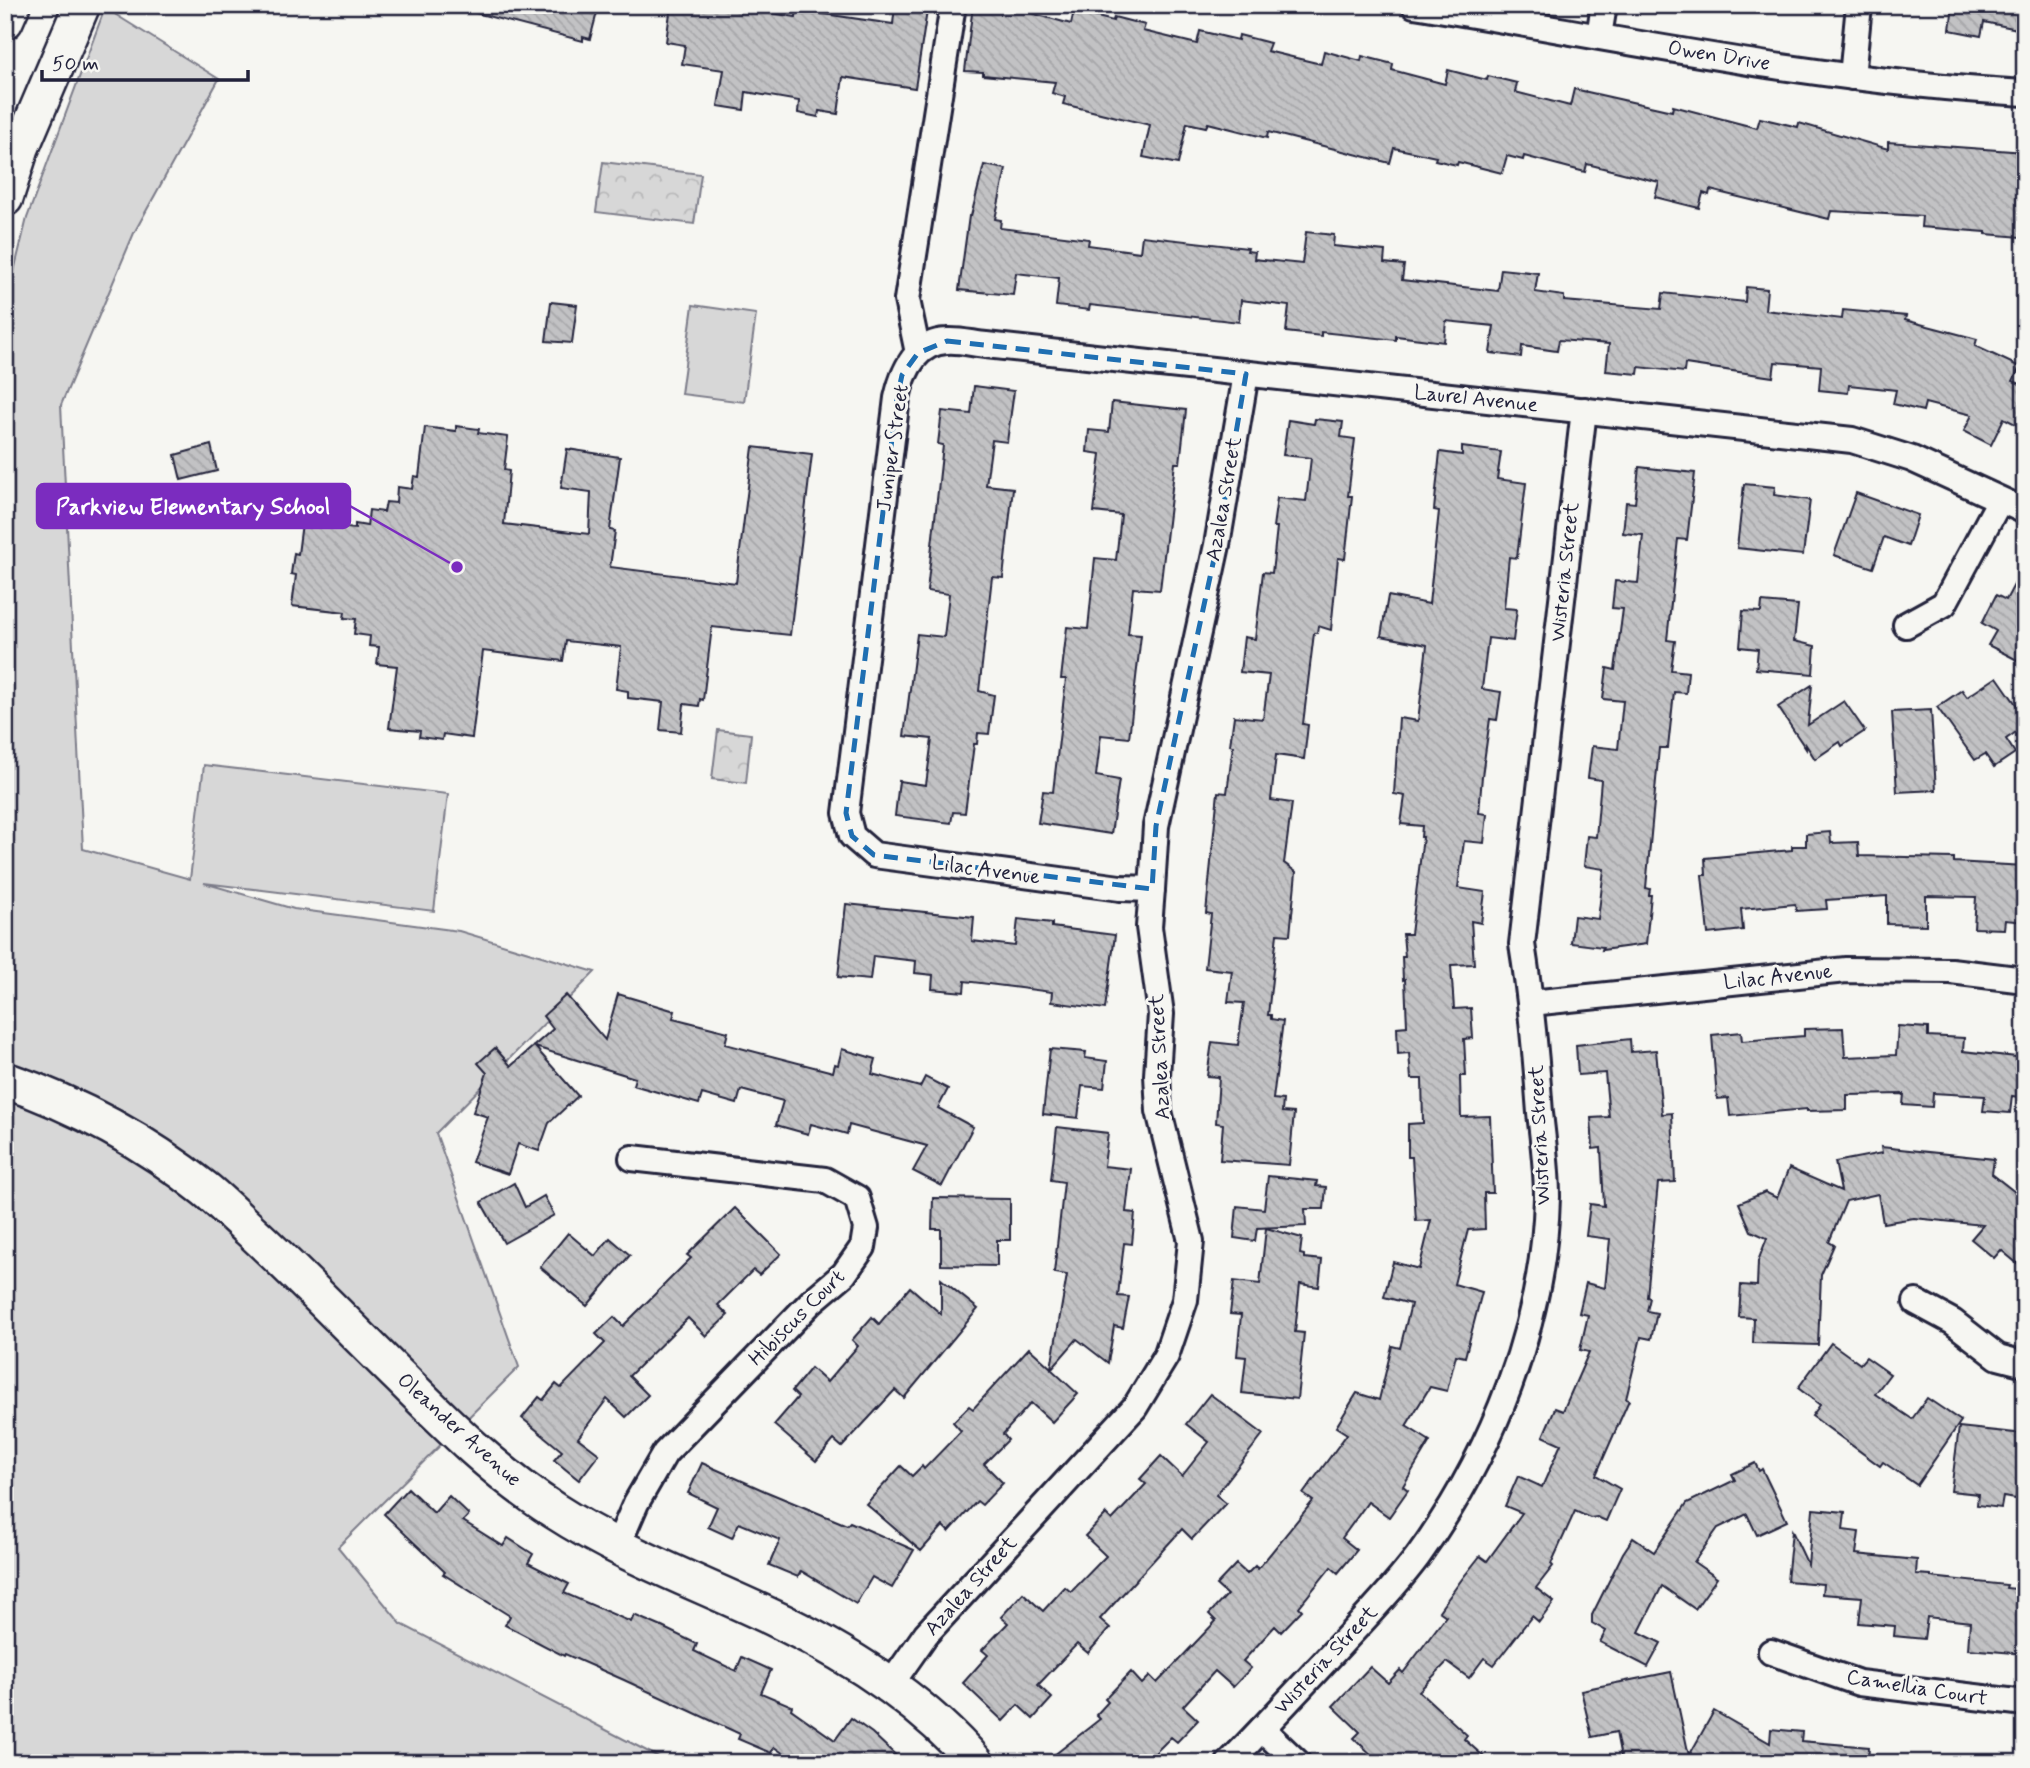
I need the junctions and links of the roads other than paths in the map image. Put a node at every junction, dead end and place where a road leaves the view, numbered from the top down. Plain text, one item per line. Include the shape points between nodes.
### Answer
1 (12, 5) edge
2 (82, 5) edge
3 (953, 5) edge
4 (1414, 5) edge
5 (1604, 5) edge
6 (1859, 5) edge
7 (5, 22) edge
8 (1599, 36) junction
9 (1852, 77) junction
10 (2025, 93) edge
11 (15, 127) edge
12 (5, 198) edge
13 (918, 353) junction
14 (1246, 374) junction
15 (1584, 410) junction
16 (2000, 500) junction
17 (2025, 511) edge
18 (1906, 625) dead end
19 (846, 813) joint
20 (1152, 889) junction
21 (2025, 980) edge
22 (1531, 1003) junction
23 (5, 1080) edge
24 (632, 1158) dead end
25 (1916, 1302) dead end
26 (2025, 1364) edge
27 (617, 1547) junction
28 (1771, 1652) dead end
29 (891, 1685) junction
30 (2025, 1703) edge
31 (1262, 1730) junction
32 (976, 1763) edge
33 (1228, 1763) edge
34 (1297, 1763) edge

1 - 7 street
2 - 11 street
3 - 13 street via 907,300
4 - 8 street, Owen Drive
5 - 8 street
6 - 9 street
8 - 9 street, Owen Drive
9 - 10 street, Owen Drive
11 - 12 street
13 - 14 street, Laurel Avenue via 947,341
13 - 19 street, Juniper Street via 902,374 897,398
14 - 15 street, Laurel Avenue
14 - 20 street, Azalea Street via 1217,545 1156,826
15 - 16 street, Laurel Avenue via 1852,440 1912,458
15 - 22 street, Wisteria Street via 1522,944
16 - 17 street, Laurel Avenue
16 - 18 street via 1944,604
19 - 20 street, Lilac Avenue via 852,836 874,855
20 - 29 street, Azalea Street via 1149,927 1161,1014 1159,1111 1191,1241 1177,1328 1135,1407 926,1634
21 - 22 street, Lilac Avenue via 1951,971 1846,970
22 - 31 street, Wisteria Street via 1547,1196 1533,1301 1502,1403 1465,1483 1418,1557
23 - 27 street, Oleander Avenue via 132,1137 206,1189 499,1470 555,1511
24 - 27 street, Hibiscus Court via 825,1180 857,1198 866,1228 863,1247 844,1274 812,1301 665,1453
25 - 26 street via 1998,1356
27 - 29 street, Oleander Avenue via 783,1622
28 - 30 street, Camellia Court via 1859,1683
29 - 32 street, Oleander Avenue
31 - 33 street, Wisteria Street
31 - 34 street

